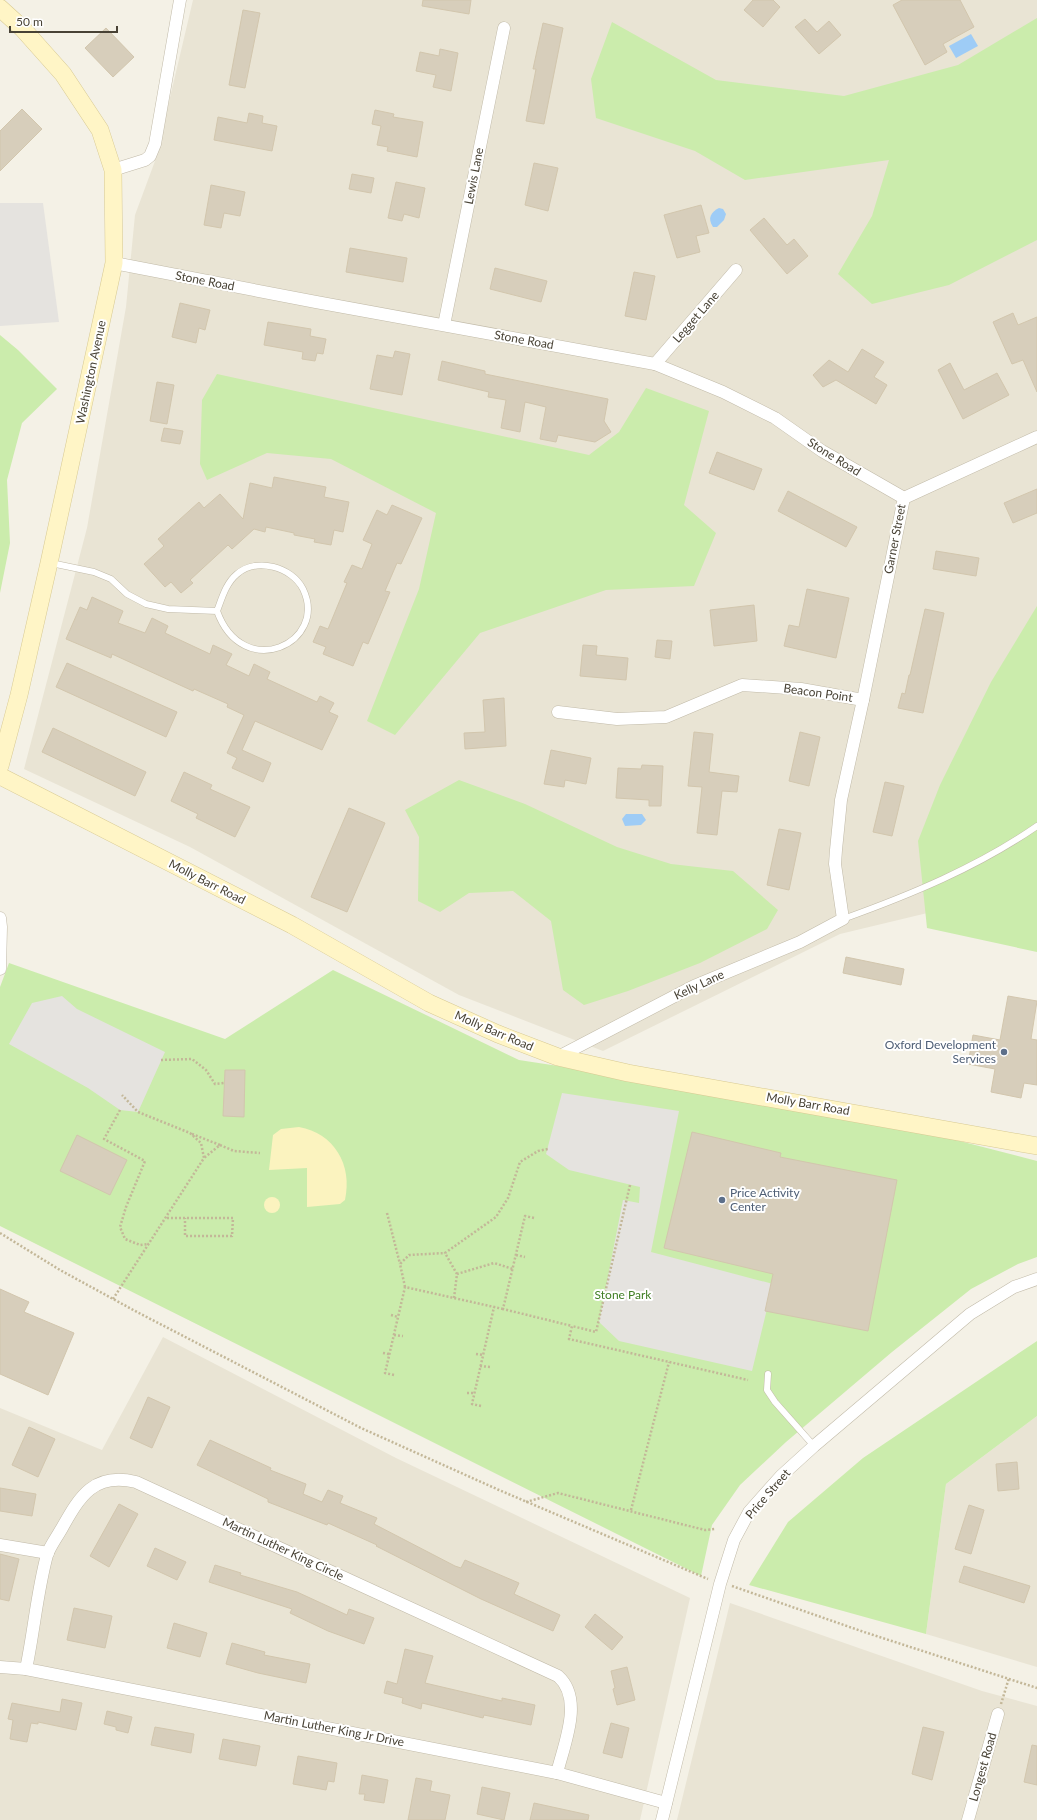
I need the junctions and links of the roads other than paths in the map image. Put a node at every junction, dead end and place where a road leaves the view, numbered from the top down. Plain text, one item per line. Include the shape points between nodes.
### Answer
1 (180, 0) edge
2 (0, 8) edge
3 (504, 28) dead end
4 (113, 170) junction
5 (114, 263) junction
6 (736, 270) dead end
7 (444, 325) junction
8 (655, 364) junction
9 (1037, 438) edge
10 (904, 498) junction
11 (49, 563) junction
12 (217, 611) junction
13 (863, 700) junction
14 (558, 712) dead end
15 (0, 766) edge
16 (0, 776) edge
17 (1037, 826) edge
18 (0, 918) edge
19 (842, 919) junction
20 (0, 969) edge
21 (558, 1057) junction
22 (1037, 1146) edge
23 (1037, 1279) edge
24 (768, 1374) dead end
25 (814, 1446) junction
26 (0, 1545) edge
27 (48, 1554) junction
28 (0, 1667) edge
29 (26, 1669) junction
30 (998, 1714) road end
31 (557, 1773) junction
32 (666, 1803) junction
33 (662, 1820) edge
34 (968, 1820) edge

1 - 4 street via 155,144 146,160
2 - 4 main road, Washington Avenue via 22,28 63,74 100,130
3 - 7 street, Lewis Lane
4 - 5 main road, Washington Avenue
5 - 7 street, Stone Road
5 - 11 main road, Washington Avenue
6 - 8 street, Legget Lane
7 - 8 street, Stone Road
8 - 10 street, Stone Road via 723,392 775,418 822,451
9 - 10 street, Garner Street
10 - 13 street, Garner Street
11 - 12 lane via 94,572 112,579 127,594 146,604 168,609
11 - 15 main road, Washington Avenue
12 - 12 lane via 222,625 234,639 248,648 262,651 278,649 292,642 301,631 308,607 303,589 294,576 280,568 266,566 250,567 237,574 227,587
13 - 14 street, Beacon Point via 801,689 742,685 666,716 617,719
13 - 19 street, Beacon Point via 841,800 836,850 835,864
16 - 21 main road, Molly Barr Road via 292,925 429,1003
17 - 19 lane via 1012,844 900,899
18 - 20 street
19 - 21 street, Kelly Lane via 800,942 694,986
21 - 22 main road, Molly Barr Road via 628,1073
23 - 25 street, Price Street via 1014,1287 970,1314
24 - 25 lane via 766,1390
25 - 32 street, Price Street via 781,1476 749,1512 734,1540 720,1584
26 - 27 street
27 - 29 street, Martin Luther King Circle
27 - 31 street, Martin Luther King Circle via 78,1501 87,1491 109,1480 125,1479 136,1482 558,1676 566,1682 571,1694 572,1710
28 - 29 street, Martin Luther King Jr Drive
29 - 31 street, Martin Luther King Jr Drive
30 - 34 street, Longest Road
31 - 32 street, Martin Luther King Jr Drive
32 - 33 street, Price Street

